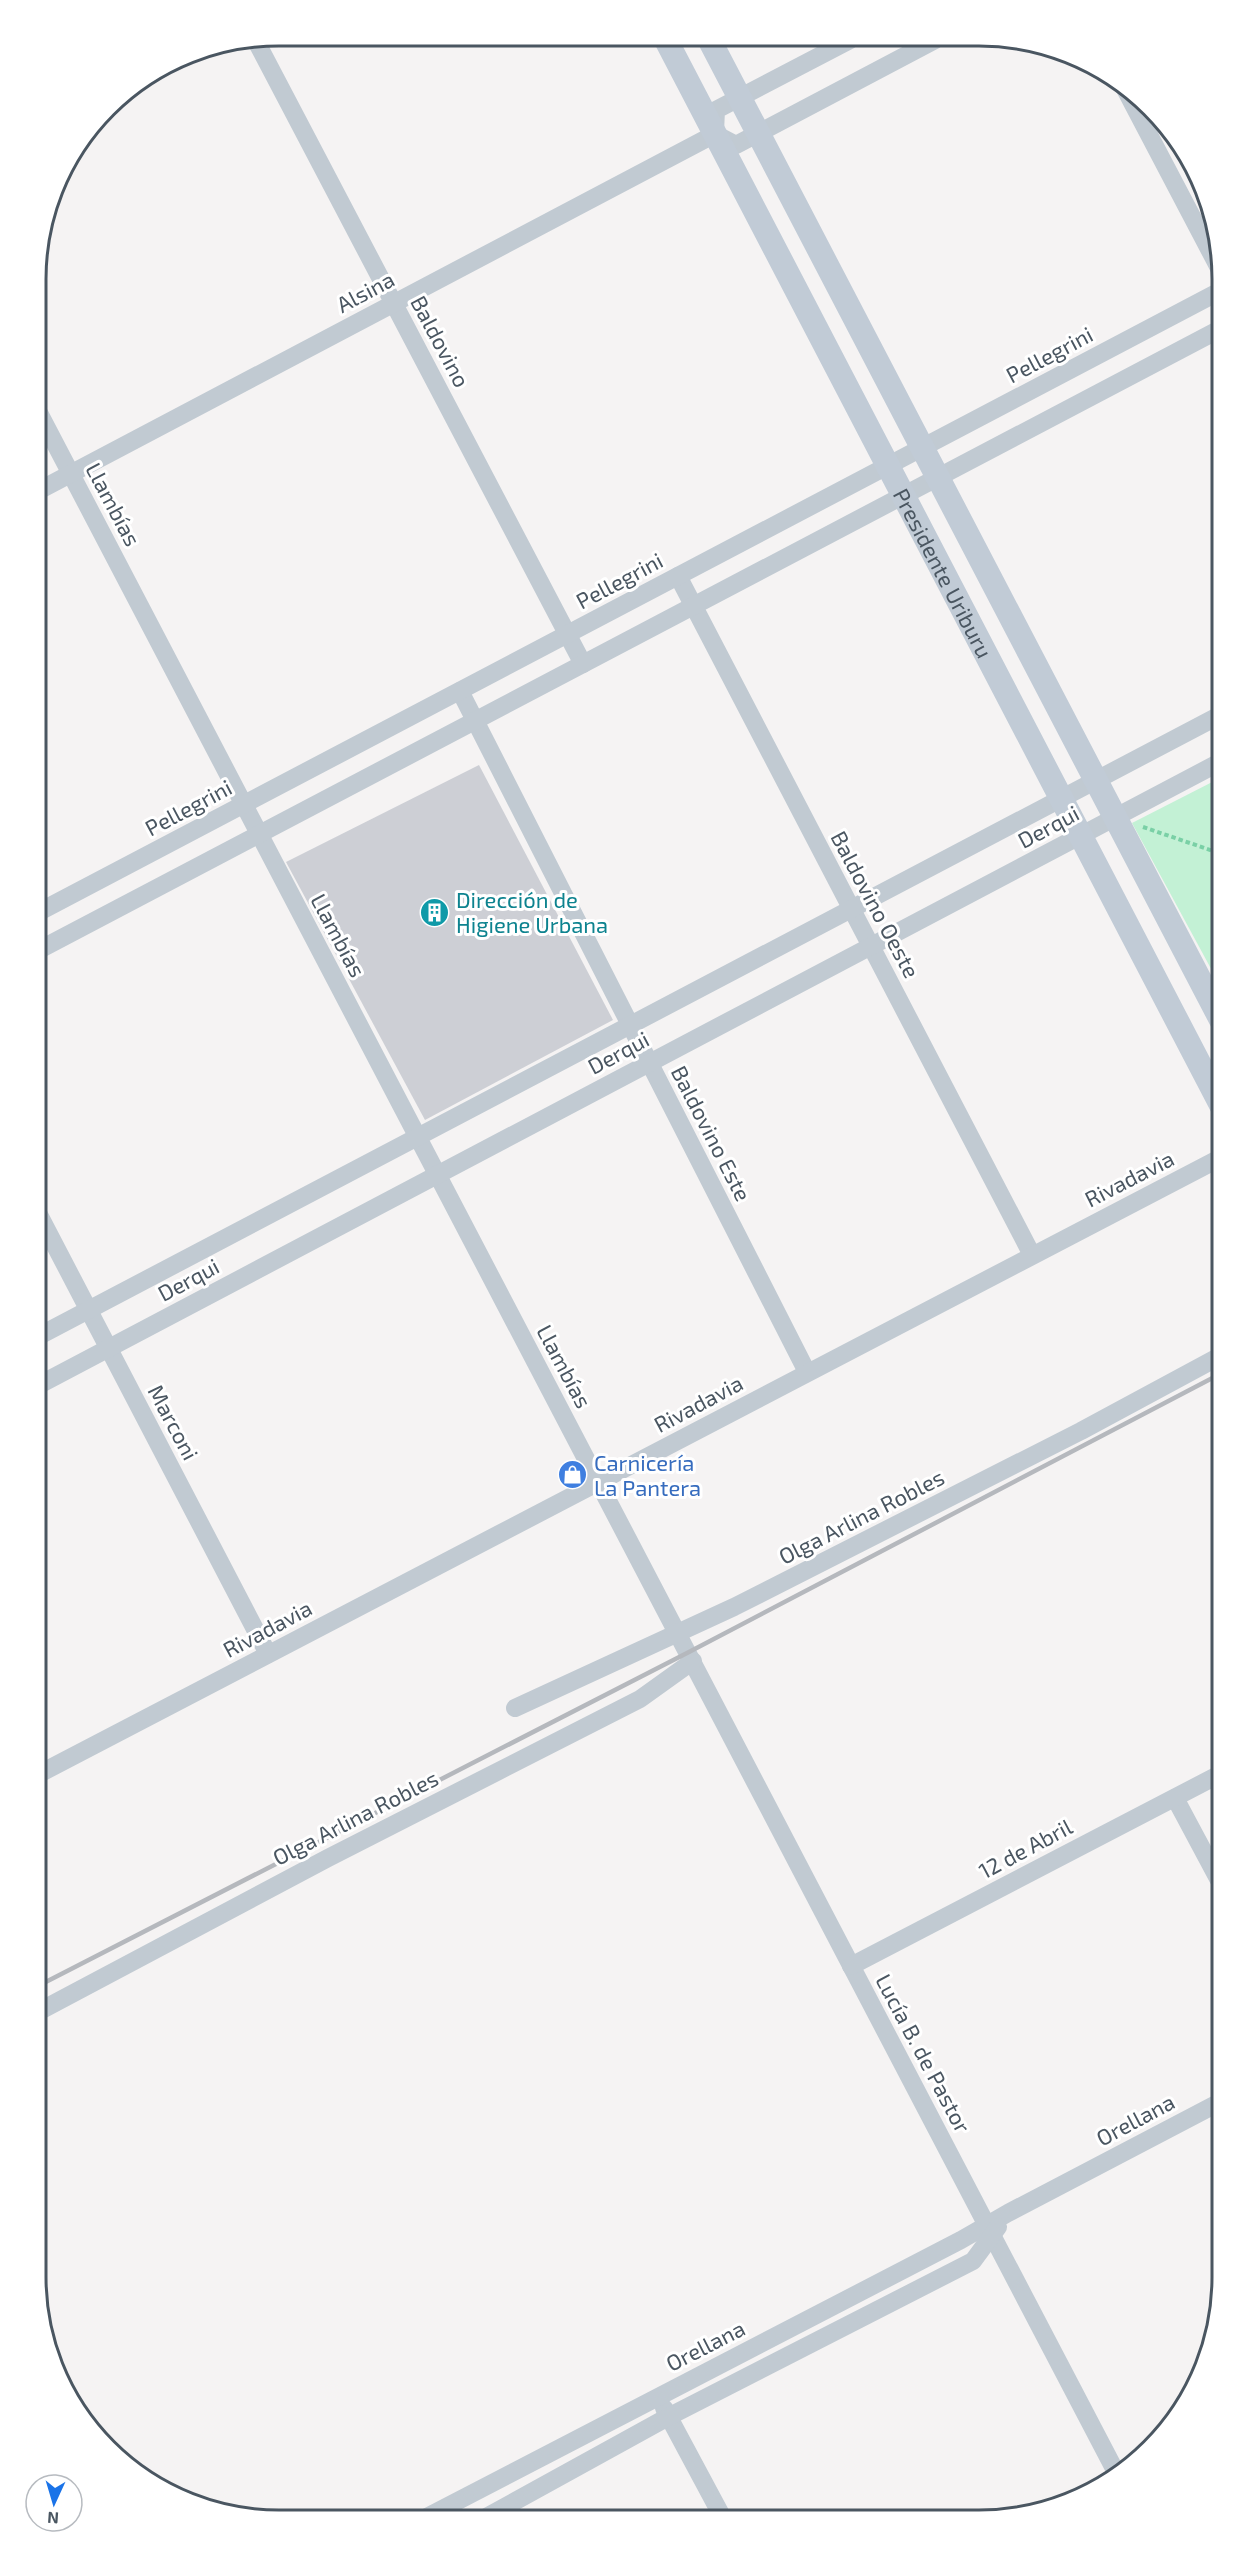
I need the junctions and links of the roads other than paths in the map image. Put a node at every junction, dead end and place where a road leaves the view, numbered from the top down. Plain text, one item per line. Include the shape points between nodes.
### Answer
1 (669, 46) edge
2 (713, 46) edge
3 (838, 46) edge
4 (924, 46) edge
5 (259, 47) edge
6 (740, 97) junction
7 (1134, 106) edge
8 (758, 133) junction
9 (715, 134) junction
10 (1210, 251) edge
11 (1212, 295) edge
12 (394, 303) junction
13 (1212, 333) edge
14 (46, 426) edge
15 (922, 447) junction
16 (888, 466) junction
17 (71, 474) junction
18 (938, 478) junction
19 (46, 487) edge
20 (903, 496) junction
21 (678, 576) junction
22 (693, 606) junction
23 (567, 634) junction
24 (583, 664) junction
25 (460, 691) junction
26 (1212, 719) edge
27 (475, 721) junction
28 (1212, 767) edge
29 (1096, 780) junction
30 (1061, 798) junction
31 (244, 804) junction
32 (1124, 820) junction
33 (260, 834) junction
34 (1080, 836) junction
35 (46, 908) edge
36 (851, 909) junction
37 (46, 946) edge
38 (871, 946) junction
39 (1212, 1001) edge
40 (630, 1025) junction
41 (650, 1063) junction
42 (1212, 1088) edge
43 (418, 1137) junction
44 (1212, 1161) edge
45 (438, 1174) junction
46 (46, 1228) edge
47 (1032, 1255) junction
48 (88, 1310) junction
49 (46, 1332) edge
50 (108, 1348) junction
51 (1212, 1360) edge
52 (807, 1372) junction
53 (46, 1381) edge
54 (598, 1482) junction
55 (678, 1634) junction
56 (268, 1654) junction
57 (691, 1656) junction
58 (515, 1708) dead end
59 (46, 1770) edge
60 (1212, 1778) edge
61 (1175, 1798) junction
62 (1212, 1867) edge
63 (852, 1966) junction
64 (46, 2008) edge
65 (1212, 2106) edge
66 (990, 2230) junction
67 (658, 2396) junction
68 (668, 2417) junction
69 (1113, 2467) edge
70 (440, 2510) edge
71 (499, 2510) edge
72 (719, 2510) edge

1 - 9 street, Presidente Uriburu
2 - 6 street, Presidente Uriburu
3 - 6 street
4 - 8 street
5 - 12 street, Baldovino
6 - 8 street, Presidente Uriburu
6 - 9 street via 716,110
7 - 10 street
8 - 9 street via 736,145
8 - 15 street, Presidente Uriburu
9 - 12 street, Alsina
9 - 16 street, Presidente Uriburu
11 - 15 street, Pellegrini
12 - 17 street, Alsina
12 - 23 street, Baldovino
13 - 18 street
14 - 17 street, Llambías
15 - 16 street, Pellegrini
15 - 18 street, Presidente Uriburu
16 - 20 street, Presidente Uriburu
16 - 21 street, Pellegrini
17 - 19 street, Alsina
17 - 31 street, Llambías
18 - 20 street
18 - 29 street, Presidente Uriburu
20 - 22 street
20 - 30 street, Presidente Uriburu
21 - 22 street, Baldovino Oeste
21 - 23 street, Pellegrini
22 - 24 street
22 - 36 street, Baldovino Oeste
23 - 24 street, Baldovino
23 - 25 street, Pellegrini
24 - 27 street
25 - 27 street, Baldovino Este
25 - 31 street, Pellegrini
26 - 29 street, Derqui
27 - 33 street
27 - 40 street, Baldovino Este
28 - 32 street, Derqui
29 - 30 street, Derqui
29 - 32 street, Presidente Uriburu
30 - 34 street, Presidente Uriburu
30 - 36 street, Derqui
31 - 33 street, Llambías
31 - 35 street, Pellegrini
32 - 34 street, Derqui
32 - 39 street, Presidente Uriburu
33 - 37 street
33 - 43 street, Llambías
34 - 38 street, Derqui
34 - 42 street, Presidente Uriburu
36 - 38 street, Baldovino Oeste
36 - 40 street, Derqui
38 - 41 street, Derqui
38 - 47 street, Baldovino Oeste
40 - 41 street, Baldovino Este
40 - 43 street, Derqui
41 - 45 street, Derqui
41 - 52 street, Baldovino Este
43 - 45 street, Llambías
43 - 48 street, Derqui
44 - 47 street, Rivadavia
45 - 50 street, Derqui
45 - 54 street, Llambías
46 - 48 street, Marconi
47 - 52 street, Rivadavia
48 - 49 street, Derqui
48 - 50 street, Marconi
50 - 53 street, Derqui
50 - 56 street, Marconi
51 - 55 street, Olga Arlina Robles via 1081,1431
52 - 54 street, Rivadavia
54 - 55 street, Llambías
54 - 56 street, Rivadavia
55 - 57 street, Lucía B. de Pastor
55 - 58 street, Olga Arlina Robles
56 - 59 street, Rivadavia
57 - 63 street, Lucía B. de Pastor
57 - 64 street, Olga Arlina Robles via 640,1699
60 - 61 street, 12 de Abril
61 - 62 street
61 - 63 street, 12 de Abril
63 - 66 street, Lucía B. de Pastor
65 - 66 street, Orellana via 1008,2213
66 - 67 street, Orellana
66 - 68 street, Orellana via 973,2261
66 - 69 street, Lucía B. de Pastor
67 - 68 street
67 - 70 street, Orellana
68 - 71 street, Orellana
68 - 72 street

